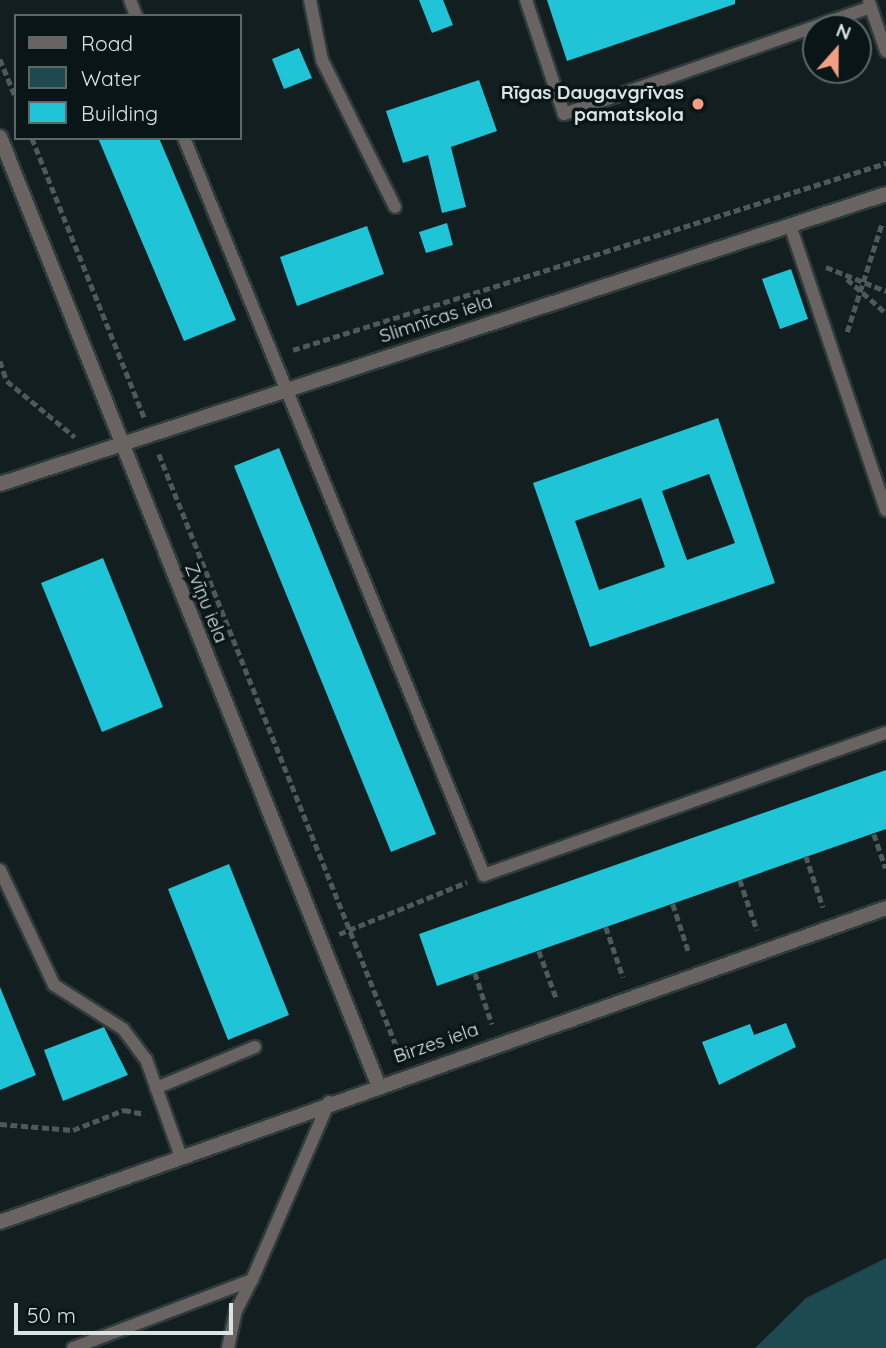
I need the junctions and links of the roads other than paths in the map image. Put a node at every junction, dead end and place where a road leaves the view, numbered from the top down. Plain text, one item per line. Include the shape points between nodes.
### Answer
1 (310, 0) edge
2 (526, 0) edge
3 (870, 4) edge
4 (886, 51) edge
5 (0, 136) edge
6 (185, 140) edge
7 (886, 194) edge
8 (395, 207) dead end
9 (790, 225) junction
10 (282, 389) junction
11 (121, 445) junction
12 (0, 484) edge
13 (886, 510) edge
14 (886, 733) edge
15 (0, 870) edge
16 (886, 908) edge
17 (255, 1047) dead end
18 (377, 1084) junction
19 (156, 1088) junction
20 (329, 1101) junction
21 (181, 1157) junction
22 (0, 1222) edge
23 (252, 1280) junction
24 (73, 1348) edge
25 (228, 1348) edge

1 - 8 lane via 322,60
2 - 3 lane via 564,114
3 - 4 lane
5 - 11 street, Zvīņu iela
6 - 10 lane
7 - 9 street, Slimnīcas iela
9 - 10 street, Slimnīcas iela
9 - 13 lane
10 - 11 street, Slimnīcas iela
10 - 14 lane via 484,875
11 - 12 street, Slimnīcas iela
11 - 18 street, Zvīņu iela
15 - 19 lane via 54,985 123,1029 146,1059
16 - 18 street, Birzes iela
17 - 19 lane
18 - 20 street, Birzes iela
19 - 21 lane
20 - 21 street, Birzes iela
20 - 23 lane
21 - 22 street, Birzes iela
23 - 24 lane
23 - 25 lane via 236,1311

